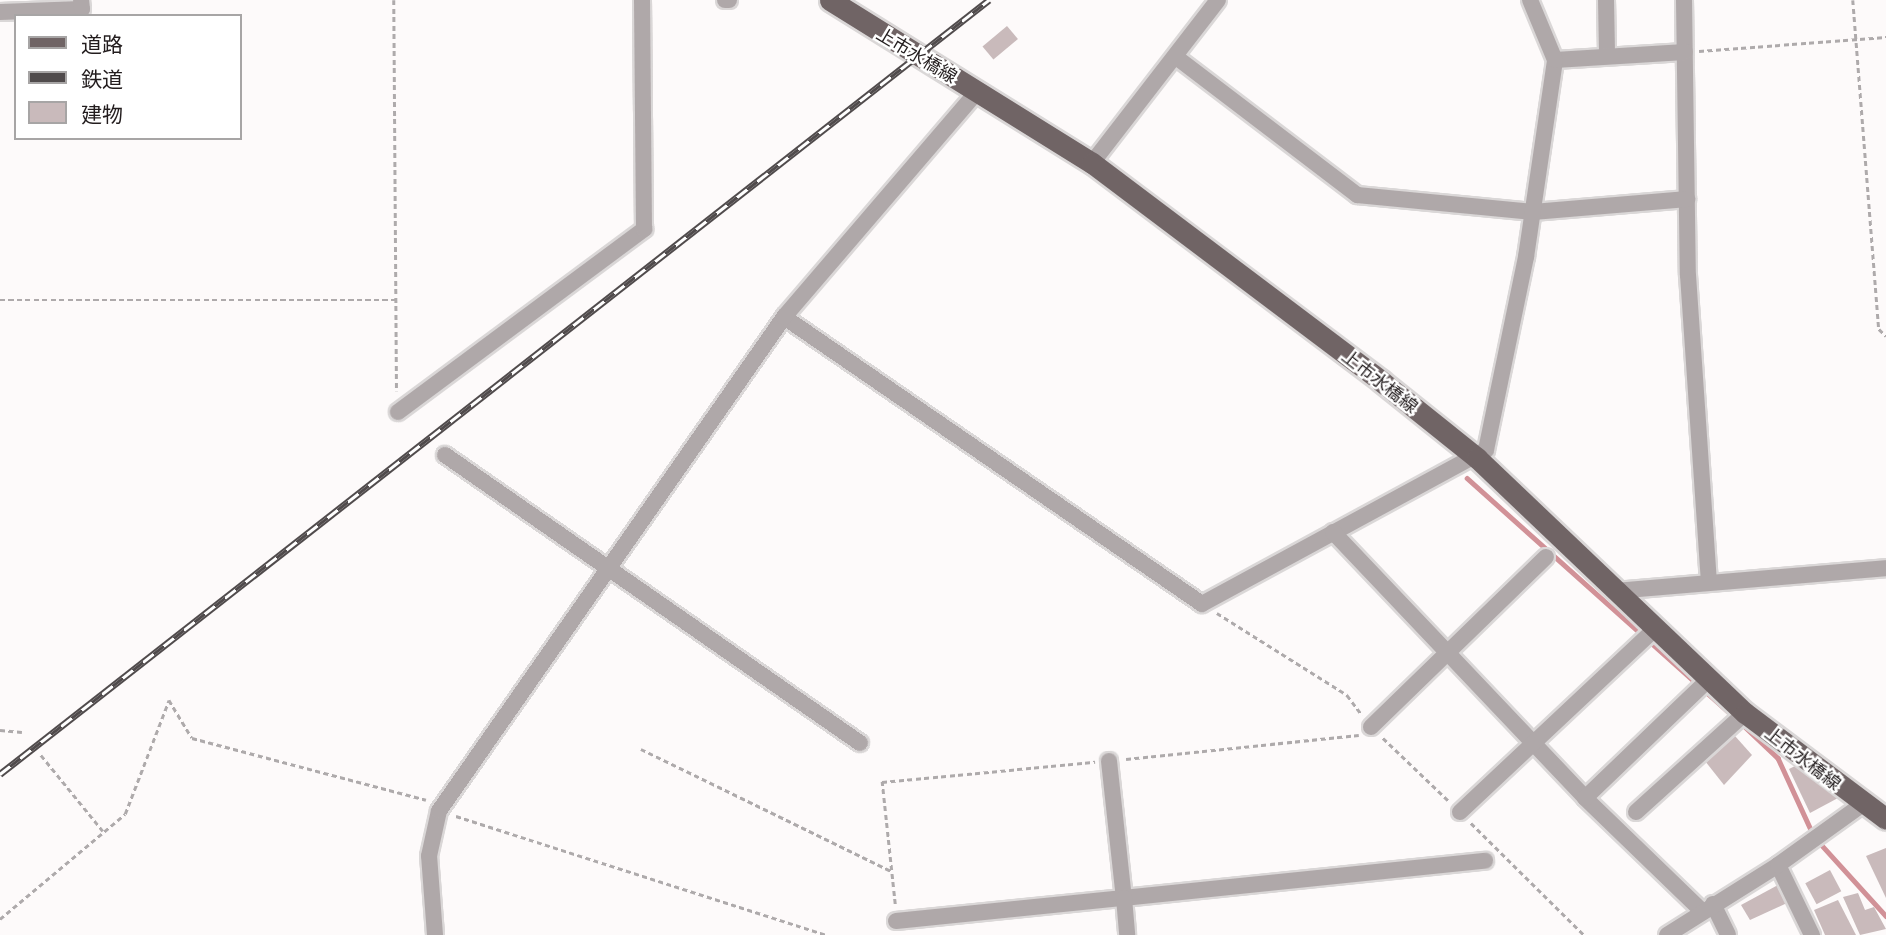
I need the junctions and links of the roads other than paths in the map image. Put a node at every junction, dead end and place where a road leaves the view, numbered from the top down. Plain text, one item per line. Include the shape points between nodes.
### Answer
1 (81, 0) edge
2 (642, 0) edge
3 (830, 0) edge
4 (1218, 0) edge
5 (1530, 0) edge
6 (1606, 0) edge
7 (1684, 0) edge
8 (0, 12) edge
9 (1685, 52) junction
10 (1606, 54) junction
11 (1176, 57) junction
12 (1555, 60) junction
13 (978, 91) junction
14 (1092, 163) junction
15 (1687, 199) junction
16 (1533, 212) junction
17 (784, 317) junction
18 (398, 412) road end
19 (445, 455) dead end
20 (1477, 458) junction
21 (1333, 532) junction
22 (1546, 558) dead end
23 (609, 568) junction
24 (1886, 568) edge
25 (1709, 583) junction
26 (1614, 591) junction
27 (1655, 629) junction
28 (1451, 654) junction
29 (1709, 679) junction
30 (1745, 713) junction
31 (1371, 727) road end
32 (860, 743) dead end
33 (1536, 745) junction
34 (1109, 761) road end
35 (1585, 798) junction
36 (1863, 804) junction
37 (1460, 812) road end
38 (1636, 812) dead end
39 (1886, 819) edge
40 (1485, 861) dead end
41 (1777, 865) junction
42 (1124, 898) junction
43 (1708, 908) junction
44 (897, 921) road end
45 (435, 935) edge
46 (1127, 935) edge
47 (1667, 935) edge
48 (1728, 935) edge
49 (1812, 935) edge

1 - 8 street via 82,9
2 - 18 street via 643,229
3 - 13 main road, 上市水橋線
4 - 11 street
5 - 12 street
6 - 10 street
7 - 9 street
9 - 10 street
9 - 15 street
10 - 12 street
11 - 14 street
11 - 16 street via 1357,195
12 - 16 street
13 - 14 main road, 上市水橋線
13 - 17 street
14 - 20 main road, 上市水橋線
15 - 16 street
15 - 25 street
16 - 20 street via 1502,384 1486,450
17 - 21 street via 1202,604
17 - 23 street
19 - 23 street
20 - 21 street
20 - 26 main road, 上市水橋線
21 - 28 street
22 - 28 street
23 - 32 street
23 - 45 street via 439,811 429,856
24 - 25 street
25 - 26 street
26 - 27 main road, 上市水橋線
27 - 29 main road, 上市水橋線
27 - 33 street
28 - 31 street
28 - 33 street
29 - 30 main road, 上市水橋線
29 - 35 street
30 - 36 main road, 上市水橋線
30 - 38 street
33 - 35 street
33 - 37 street
34 - 42 street
35 - 43 street
36 - 39 main road, 上市水橋線
36 - 41 street
40 - 42 street
41 - 43 street
41 - 49 street
42 - 44 street
42 - 46 street
43 - 47 street
43 - 48 street

